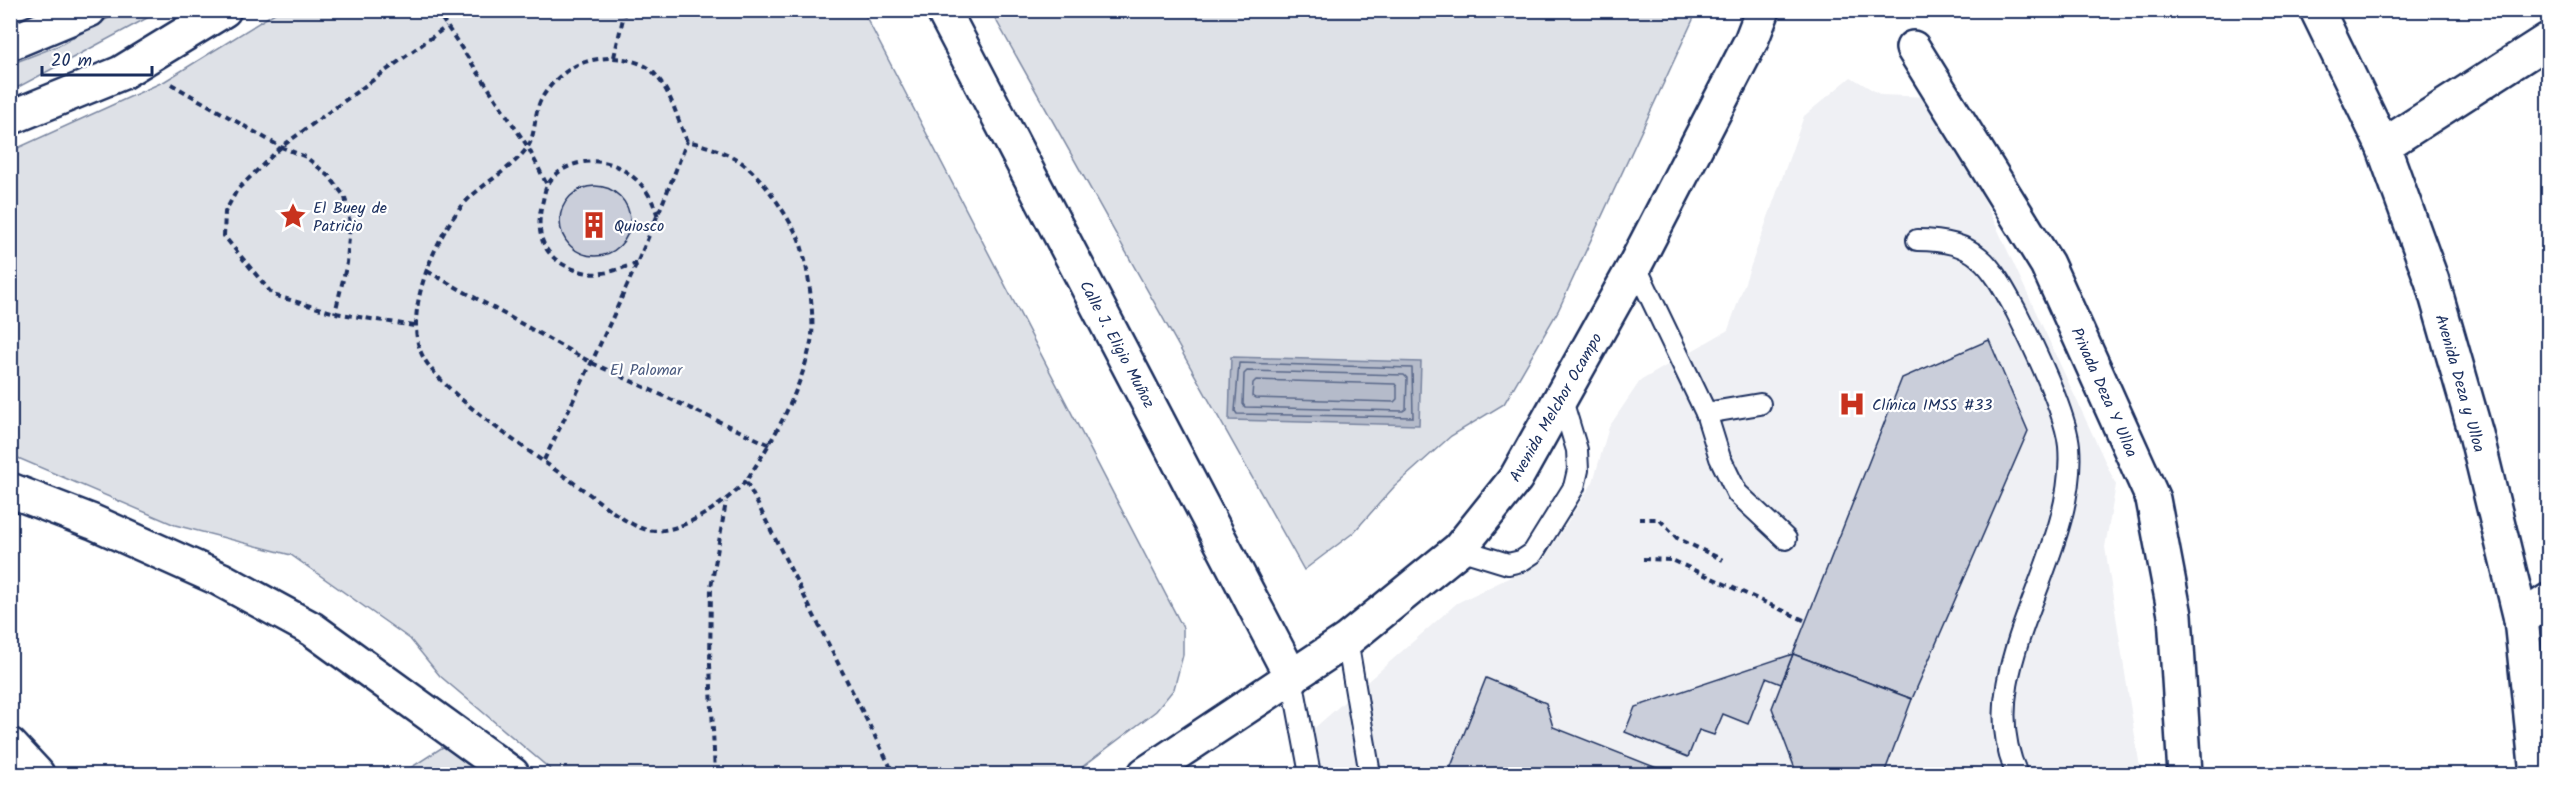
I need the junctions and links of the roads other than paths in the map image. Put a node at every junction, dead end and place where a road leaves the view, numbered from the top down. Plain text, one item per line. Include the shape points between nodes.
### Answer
1 (89, 10) edge
2 (224, 10) edge
3 (943, 10) edge
4 (1763, 10) edge
5 (1779, 10) edge
6 (2317, 10) edge
7 (1751, 40) junction
8 (2548, 40) edge
9 (10, 43) edge
10 (1912, 48) dead end
11 (10, 118) edge
12 (2383, 146) junction
13 (1917, 240) dead end
14 (1635, 265) junction
15 (1561, 397) junction
16 (1760, 404) dead end
17 (1706, 413) junction
18 (10, 490) edge
19 (1786, 539) dead end
20 (1460, 549) junction
21 (2548, 602) edge
22 (2521, 619) junction
23 (1347, 640) junction
24 (1292, 678) junction
25 (10, 745) edge
26 (37, 774) edge
27 (512, 774) edge
28 (1145, 774) edge
29 (1310, 774) edge
30 (1370, 774) edge
31 (2017, 774) edge
32 (2185, 774) edge
33 (2537, 774) edge

1 - 9 main road
2 - 11 main road via 121,73
3 - 24 main road, Calle J. Eligio Muñoz
4 - 7 main road
5 - 7 main road
6 - 12 main road, Avenida Deza y Ulloa
7 - 14 main road, Avenida Melchor Ocampo
8 - 12 main road
10 - 32 main road, Privada Deza Y Ulloa via 2047,264 2153,499 2175,615
12 - 22 main road, Avenida Deza y Ulloa via 2438,303 2476,434
13 - 31 lane via 1945,240 1962,247 1979,256 1996,274 2030,339 2069,444 2064,511 2006,687 2003,729
14 - 15 main road, Avenida Melchor Ocampo
14 - 17 lane
15 - 20 main road, Avenida Melchor Ocampo via 1516,478
15 - 20 lane via 1577,450 1578,470 1574,487 1533,553 1508,564
16 - 17 lane
17 - 19 lane via 1720,458 1737,494
18 - 27 main road via 220,579 312,629
20 - 23 main road, Avenida Melchor Ocampo
21 - 22 main road
22 - 33 main road, Avenida Deza y Ulloa
23 - 24 main road, Avenida Melchor Ocampo
23 - 30 lane
24 - 28 main road, Avenida Melchor Ocampo
24 - 29 lane
25 - 26 main road

